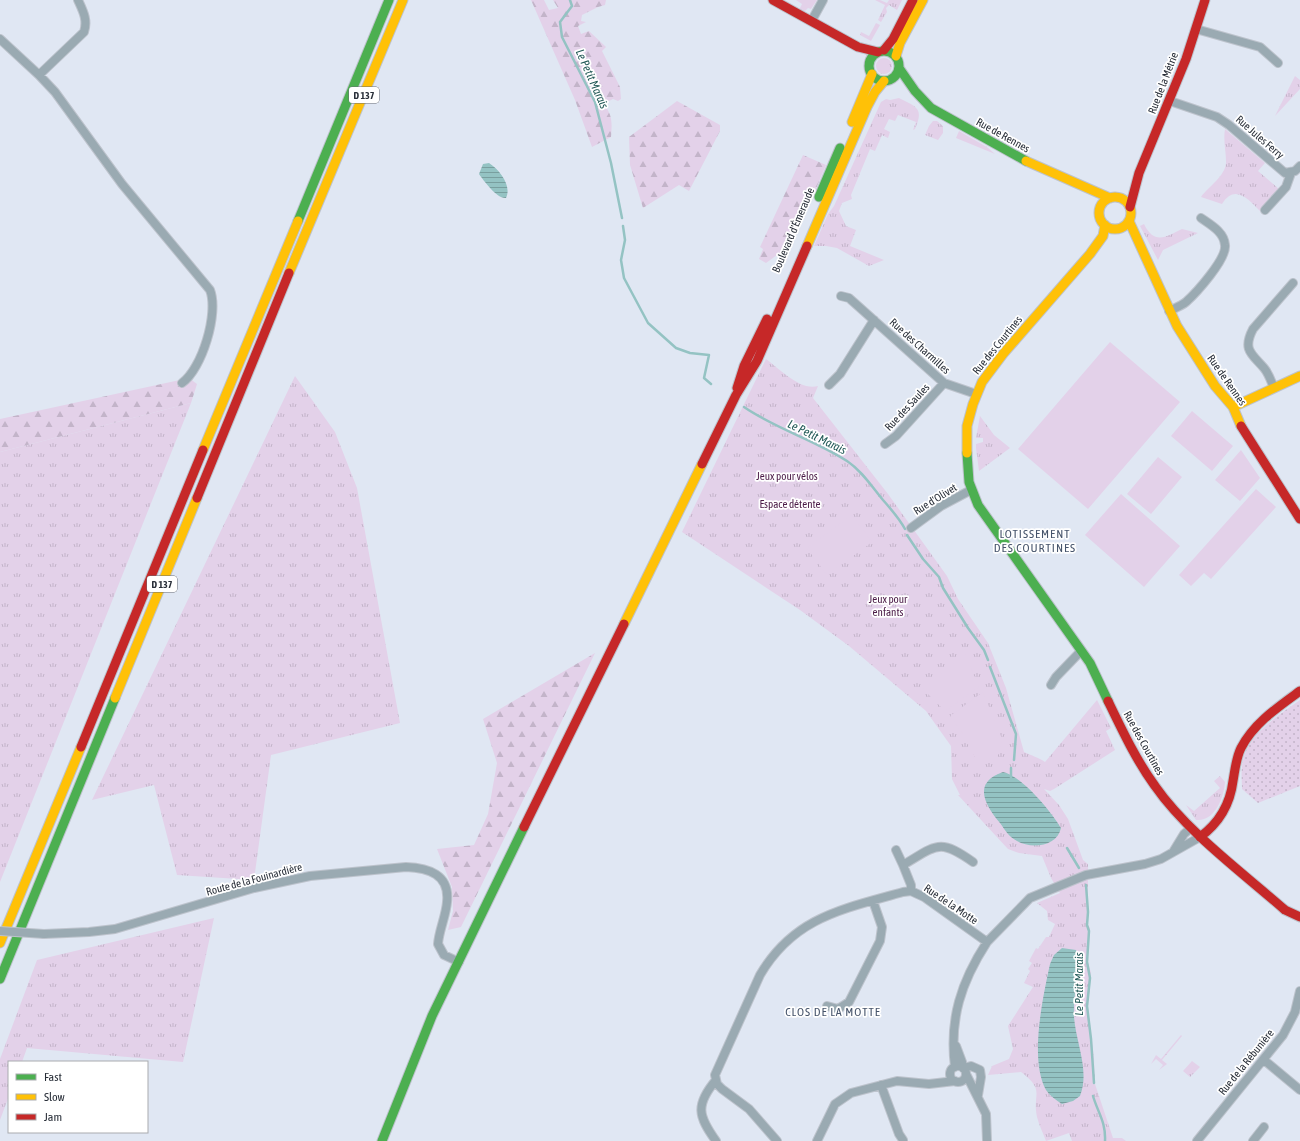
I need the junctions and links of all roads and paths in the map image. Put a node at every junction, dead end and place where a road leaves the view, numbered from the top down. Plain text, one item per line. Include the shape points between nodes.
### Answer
1 (78, 0) edge
2 (389, 0) edge
3 (403, 0) edge
4 (773, 0) edge
5 (823, 0) edge
6 (913, 0) edge
7 (923, 0) edge
8 (1205, 0) edge
9 (812, 20) junction
10 (1196, 29) junction
11 (0, 39) edge
12 (858, 47) junction
13 (881, 51) junction
14 (896, 56) junction
15 (870, 60) junction
16 (1278, 63) dead end
17 (899, 68) junction
18 (872, 74) junction
19 (39, 75) junction
20 (888, 80) junction
21 (915, 91) junction
22 (1170, 101) junction
23 (1300, 166) edge
24 (1139, 173) junction
25 (1291, 173) junction
26 (1085, 189) junction
27 (1114, 198) junction
28 (1101, 206) junction
29 (1130, 207) junction
30 (1265, 210) dead end
31 (1201, 218) dead end
32 (1130, 221) junction
33 (1105, 225) junction
34 (1118, 229) junction
35 (1142, 250) junction
36 (1090, 254) junction
37 (1293, 284) dead end
38 (841, 296) dead end
39 (1169, 311) junction
40 (874, 320) junction
41 (1300, 376) edge
42 (182, 383) dead end
43 (944, 383) junction
44 (829, 385) dead end
45 (1274, 388) junction
46 (976, 394) junction
47 (736, 395) junction
48 (1233, 407) junction
49 (885, 444) dead end
50 (971, 490) junction
51 (1300, 519) edge
52 (911, 528) dead end
53 (1081, 651) junction
54 (1051, 686) dead end
55 (1300, 691) edge
56 (1191, 828) junction
57 (1200, 837) junction
58 (896, 850) dead end
59 (1172, 853) junction
60 (974, 862) dead end
61 (903, 865) junction
62 (911, 892) junction
63 (873, 901) junction
64 (1300, 917) edge
65 (0, 931) edge
66 (987, 942) junction
67 (0, 943) edge
68 (459, 962) junction
69 (0, 979) edge
70 (1300, 991) edge
71 (828, 1006) dead end
72 (1264, 1060) junction
73 (960, 1069) junction
74 (716, 1080) junction
75 (957, 1082) junction
76 (930, 1084) junction
77 (882, 1085) junction
78 (1300, 1090) edge
79 (978, 1096) junction
80 (1264, 1127) dead end
81 (903, 1140) dead end
82 (382, 1141) edge
83 (716, 1141) edge
84 (778, 1141) edge
85 (817, 1141) edge
86 (987, 1141) edge
87 (1197, 1141) edge
88 (1253, 1141) edge

1 - 19 street via 85,16 84,32
2 - 67 main road, D 137
3 - 69 main road, D 137 via 323,189
4 - 9 main road
5 - 9 street
6 - 13 main road via 893,38
7 - 14 main road via 900,42
8 - 10 main road, Rue de la Métrie
9 - 12 main road
10 - 16 street via 1260,47
10 - 22 main road, Rue de la Métrie
11 - 19 street
12 - 13 main road
12 - 15 main road
13 - 14 main road via 891,52
13 - 15 main road
14 - 17 main road
15 - 18 main road
17 - 20 main road
17 - 21 main road, Rue de Rennes
18 - 20 main road via 877,79
18 - 47 main road, Boulevard d'Émeraude via 800,247 744,366
19 - 42 street via 68,108 122,184 210,290 213,297 213,313 205,341 194,371
20 - 21 main road, Rue de Rennes via 904,82
20 - 47 main road via 876,91 861,121 791,286 753,368
21 - 26 main road, Rue de Rennes via 928,106 1009,153
22 - 24 main road, Rue de la Métrie
22 - 25 street, Rue Jules Ferry via 1229,125 1283,171
23 - 25 street
24 - 27 main road, Rue de la Métrie via 1130,187
24 - 29 main road, Rue de la Métrie
25 - 30 street via 1286,187
26 - 27 main road, Rue de Rennes
26 - 28 main road, Rue de Rennes
27 - 28 main road
27 - 29 main road via 1124,200
28 - 33 main road via 1100,218
29 - 32 main road
31 - 39 street via 1221,235 1225,245 1224,255 1187,301
32 - 34 main road
32 - 35 main road, Rue de Rennes
33 - 34 main road
33 - 36 main road, Rue des Courtines via 1103,236
34 - 35 main road, Rue de Rennes via 1128,232
34 - 36 main road, Rue des Courtines
35 - 39 main road, Rue de Rennes
36 - 46 main road, Rue des Courtines via 1003,354 987,374
37 - 45 street via 1249,336 1252,357 1264,368
38 - 40 street, Rue des Charmilles via 849,298
39 - 48 main road, Rue de Rennes via 1203,368
40 - 43 street, Rue des Charmilles
40 - 44 street, Rue des Charmilles via 840,374
41 - 45 main road
43 - 46 street, Rue des Charmilles
43 - 49 street, Rue des Saules via 896,436
45 - 48 main road
46 - 50 main road, Rue des Courtines via 966,438
47 - 68 main road
48 - 51 main road, Rue de Rennes via 1244,432
50 - 52 street, Rue d'Olivet via 941,506
50 - 53 main road, Rue des Courtines via 990,524
53 - 54 street via 1056,677
53 - 56 main road, Rue des Courtines via 1098,678 1142,768 1168,804
55 - 57 main road via 1263,719 1248,735 1235,763 1232,790 1226,806 1213,826
56 - 57 main road, Rue des Courtines
56 - 59 street
57 - 59 street
57 - 64 main road via 1285,910
58 - 61 street
59 - 66 street via 1145,864 1086,875 1030,898
60 - 61 street via 958,851 943,846
61 - 62 street
62 - 63 street, Rue de la Motte
62 - 66 street, Rue de la Motte via 924,896
63 - 71 street via 882,927 880,940 849,1002 838,1009
63 - 74 street, Rue de la Motte via 815,920 779,946 760,975 715,1075
65 - 68 street, Route de la Fouinardière, bridge via 44,934 115,929 254,888 310,876 406,867 421,868 431,870 444,883 447,901 438,944 444,955
66 - 73 street via 959,995 954,1019 954,1042
68 - 82 main road via 415,1056
70 - 72 street, Rue de la Rébunière via 1288,1028
72 - 78 street
72 - 87 street, Rue de la Rébunière
73 - 75 street via 965,1079
73 - 75 street via 951,1076
73 - 76 street
73 - 79 street
73 - 79 street via 971,1066 980,1070
74 - 83 street, Rue de la Motte via 708,1089 700,1106 704,1121
74 - 84 street via 722,1089 749,1109
75 - 76 street
75 - 79 street
76 - 77 street via 904,1080
77 - 81 street
77 - 85 street via 842,1098 829,1114
79 - 86 street via 986,1114
80 - 88 street

